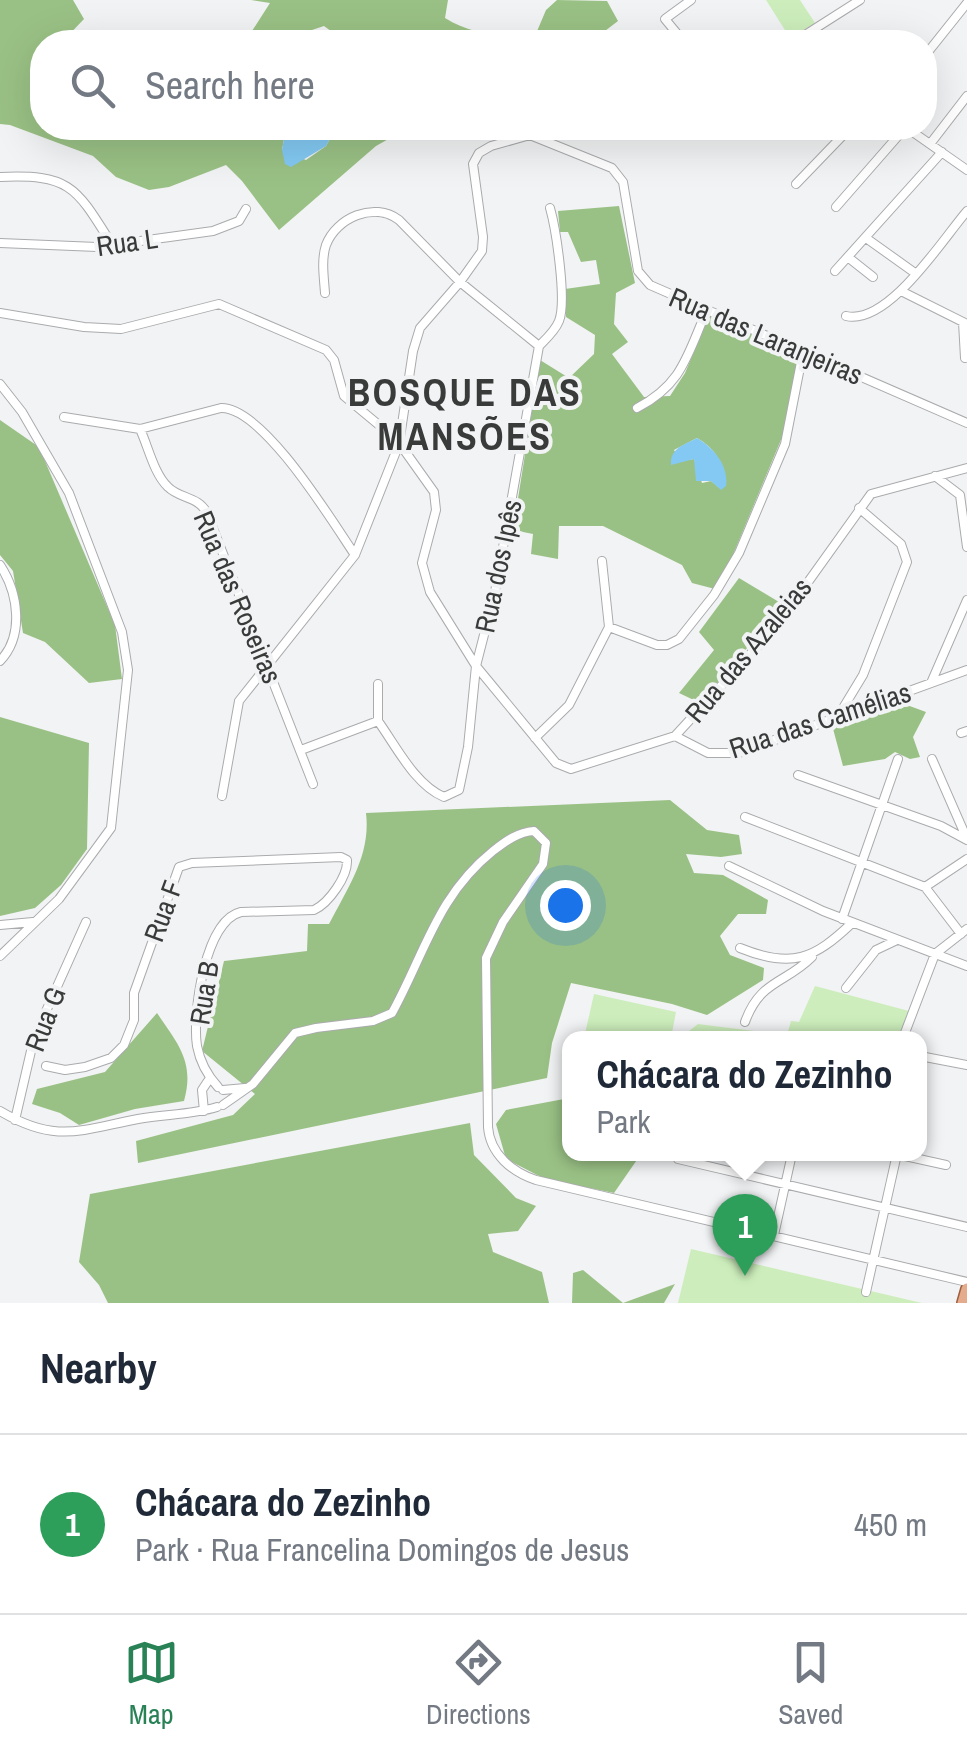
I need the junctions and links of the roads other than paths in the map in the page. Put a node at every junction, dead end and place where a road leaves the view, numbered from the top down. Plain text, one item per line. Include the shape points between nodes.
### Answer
1 (691, 0) edge
2 (860, 0) edge
3 (967, 3) edge
4 (674, 30) edge
5 (813, 30) edge
6 (937, 41) edge
7 (967, 96) edge
8 (937, 135) edge
9 (514, 140) edge
10 (540, 140) edge
11 (838, 140) edge
12 (895, 140) edge
13 (924, 140) edge
14 (933, 140) edge
15 (930, 144) junction
16 (942, 152) junction
17 (967, 170) edge
18 (0, 177) edge
19 (796, 184) dead end
20 (836, 207) dead end
21 (550, 208) dead end
22 (246, 210) dead end
23 (967, 210) edge
24 (866, 238) junction
25 (0, 243) edge
26 (111, 244) junction
27 (848, 258) junction
28 (834, 272) dead end
29 (915, 272) junction
30 (873, 277) dead end
31 (460, 282) junction
32 (901, 291) junction
33 (325, 293) dead end
34 (706, 310) junction
35 (0, 313) edge
36 (846, 316) dead end
37 (965, 323) edge
38 (539, 346) junction
39 (803, 352) junction
40 (965, 358) edge
41 (0, 384) edge
42 (637, 408) dead end
43 (64, 417) dead end
44 (967, 423) edge
45 (140, 429) junction
46 (400, 444) junction
47 (967, 468) edge
48 (935, 476) junction
49 (859, 508) junction
50 (967, 547) edge
51 (356, 555) junction
52 (602, 561) dead end
53 (0, 565) edge
54 (967, 600) edge
55 (608, 627) junction
56 (0, 662) edge
57 (268, 663) junction
58 (476, 666) junction
59 (967, 670) edge
60 (378, 684) dead end
61 (931, 684) junction
62 (836, 717) junction
63 (378, 720) junction
64 (675, 736) junction
65 (535, 738) junction
66 (301, 750) junction
67 (898, 759) dead end
68 (932, 759) dead end
69 (798, 775) dead end
70 (313, 784) dead end
71 (222, 796) dead end
72 (882, 804) junction
73 (746, 817) dead end
74 (967, 840) edge
75 (967, 859) edge
76 (864, 862) junction
77 (729, 866) dead end
78 (347, 871) joint
79 (925, 886) junction
80 (842, 919) junction
81 (33, 922) junction
82 (86, 922) dead end
83 (852, 923) junction
84 (0, 926) edge
85 (964, 932) edge
86 (900, 940) junction
87 (740, 948) dead end
88 (816, 954) junction
89 (936, 954) junction
90 (0, 956) edge
91 (967, 966) edge
92 (846, 988) dead end
93 (745, 1022) dead end
94 (906, 1031) edge
95 (927, 1057) edge
96 (967, 1065) edge
97 (46, 1066) dead end
98 (210, 1078) junction
99 (245, 1088) junction
100 (0, 1111) edge
101 (204, 1111) junction
102 (15, 1120) junction
103 (690, 1161) edge
104 (790, 1161) edge
105 (895, 1161) edge
106 (927, 1161) edge
107 (946, 1165) dead end
108 (785, 1184) junction
109 (885, 1208) junction
110 (967, 1227) edge
111 (774, 1236) junction
112 (874, 1260) junction
113 (967, 1285) edge
114 (866, 1292) dead end
115 (963, 1303) edge

1 - 4 street via 665,18
2 - 5 street
3 - 6 street
7 - 8 street
9 - 31 street, Rua das Laranjeiras via 475,158 483,245
10 - 34 street, Rua das Laranjeiras via 618,173 642,278
11 - 19 street
12 - 20 street
13 - 15 street
14 - 15 street
15 - 16 street
16 - 17 street
16 - 24 street
18 - 26 street via 68,186
21 - 38 street, Rua dos Ipês via 561,313
22 - 26 street, Rua L via 239,221 213,230
23 - 29 street
24 - 27 street
24 - 29 street
25 - 26 street, Rua L
27 - 28 street
27 - 30 street
29 - 32 street
31 - 33 street via 392,216 372,212 342,223 329,239
31 - 38 street
31 - 46 street, Rua das Laranjeiras via 416,337
32 - 36 street via 865,316
32 - 37 street
34 - 39 street, Rua das Laranjeiras
34 - 42 street via 674,382
35 - 46 street, Rua das Azaleias via 120,329 228,305 326,350 344,396
37 - 40 street
38 - 58 street, Rua dos Ipês via 496,592
39 - 44 street, Rua das Laranjeiras
39 - 55 street via 786,444 740,553 714,596 667,645
41 - 81 street via 70,493 127,657 111,828 59,899
43 - 45 street
45 - 51 street via 234,410 281,449
45 - 57 street, Rua das Roseiras via 168,488 204,506
46 - 51 street, Rua das Laranjeiras
46 - 58 street, Rua das Azaleias via 436,501 424,544 424,577
47 - 48 street, Rua das Azaleias
48 - 49 street, Rua das Azaleias via 871,494
48 - 50 street via 960,494
49 - 62 street via 900,544 907,562 863,675
49 - 64 street, Rua das Azaleias via 778,624
51 - 57 street, Rua das Laranjeiras
52 - 55 street
53 - 56 street via 17,630
54 - 61 street
55 - 65 street via 569,706
57 - 66 street, Rua das Roseiras
57 - 71 street, Rua das Laranjeiras via 239,701
58 - 63 street, Rua dos Ipês via 464,773 455,794 439,796 419,779
58 - 65 street, Rua das Azaleias
59 - 61 street, Rua das Camélias
60 - 63 street
61 - 62 street, Rua das Camélias
62 - 64 street, Rua das Camélias via 732,754 702,751
63 - 66 street
64 - 65 street, Rua das Azaleias via 571,769 556,763
66 - 70 street, Rua das Roseiras
67 - 72 street
68 - 74 street
69 - 72 street
72 - 74 street
72 - 76 street
73 - 76 street
75 - 79 street
76 - 79 street
76 - 80 street
77 - 80 street
78 - 97 street, Rua F via 347,860 330,856 178,868 134,993 134,1020 124,1045 85,1067
78 - 98 street, Rua B via 314,910 227,918 204,969 198,1012 197,1044
79 - 85 street
80 - 83 street
81 - 84 street
81 - 90 street
82 - 102 street, Rua G via 34,1038
83 - 86 street
83 - 88 street
85 - 89 street
86 - 89 street
86 - 92 street via 876,950
87 - 88 street via 787,960
88 - 93 street via 764,990
89 - 91 street
89 - 94 street
95 - 96 street
98 - 99 street, Rua B via 221,1088
98 - 101 street via 202,1090
99 - 101 street
99 - 111 street via 295,1034 392,1013 452,892 511,837 534,830 546,842 544,864 486,958 493,1149 529,1178
100 - 102 street
101 - 102 street via 82,1132 40,1130
103 - 108 street
104 - 108 street
105 - 109 street
106 - 107 street
108 - 109 street
108 - 111 street
109 - 110 street
109 - 112 street
111 - 112 street
112 - 113 street
112 - 114 street
113 - 115 main road

